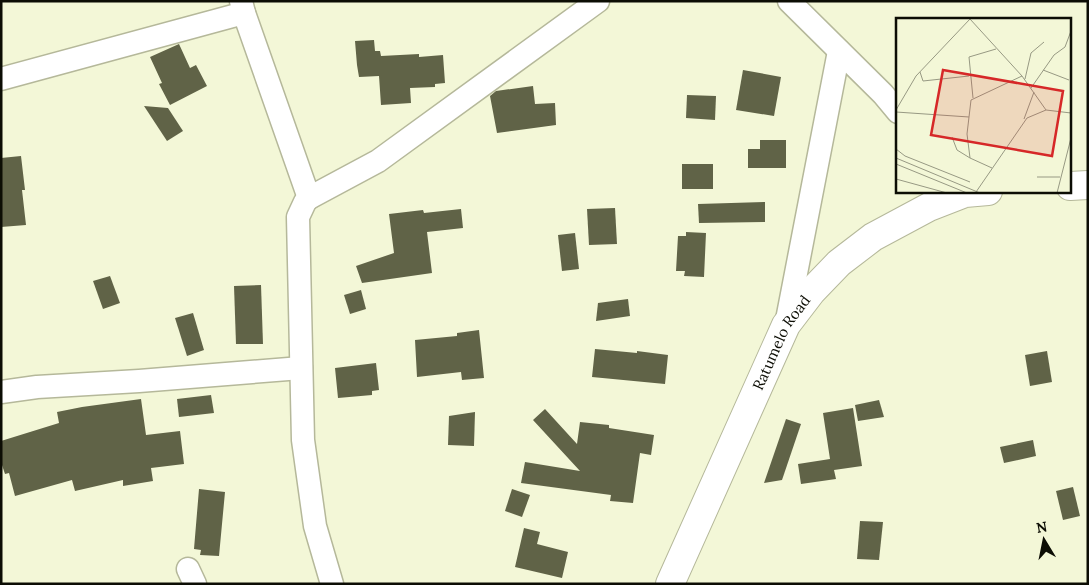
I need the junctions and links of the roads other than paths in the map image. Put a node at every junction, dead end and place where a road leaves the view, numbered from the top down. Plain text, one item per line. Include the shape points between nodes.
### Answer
1 (598, 1) edge
2 (801, 6) edge
3 (242, 7) edge
4 (839, 51) junction
5 (1, 79) edge
6 (896, 110) edge
7 (1088, 185) edge
8 (1072, 186) edge
9 (972, 192) edge
10 (309, 198) junction
11 (786, 326) junction
12 (301, 368) junction
13 (1, 392) edge
14 (332, 584) edge
15 (670, 584) edge

1 - 10 street via 378,161
2 - 4 street
3 - 5 street
3 - 10 street
4 - 6 street
4 - 11 street
7 - 8 street
9 - 11 street, Ratumelo Road via 929,207 873,237 839,263 812,291
10 - 12 street via 298,217
11 - 15 street, Ratumelo Road
12 - 13 street
12 - 14 street via 303,440 315,526

